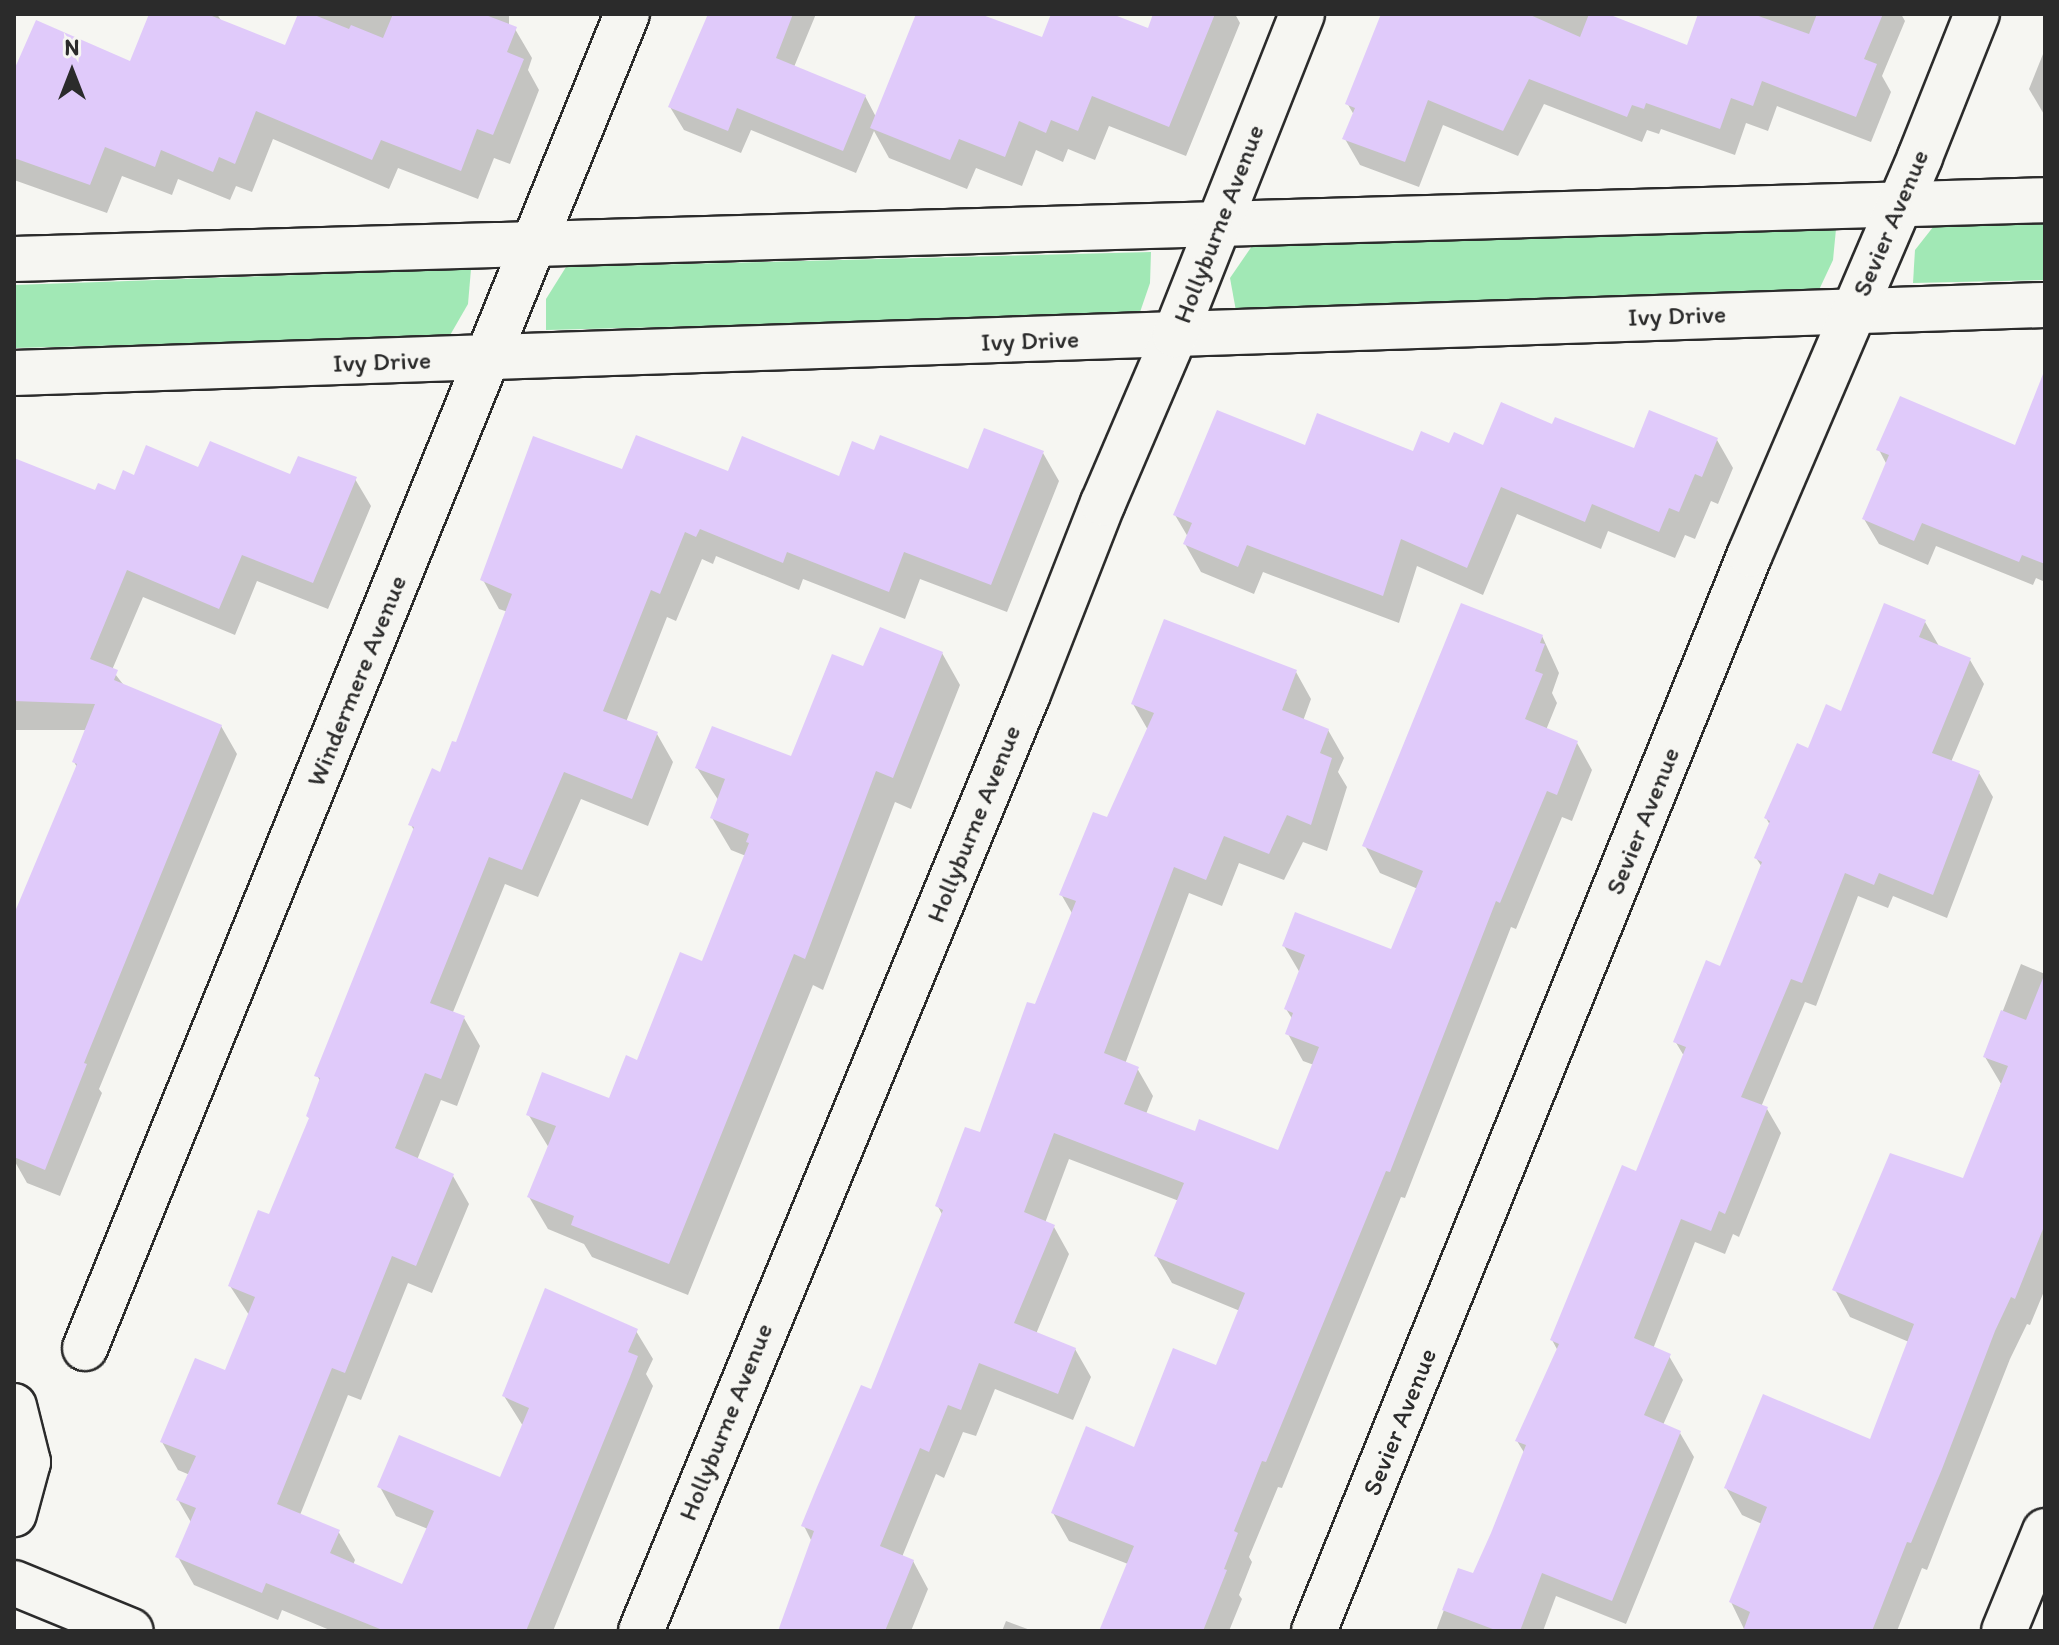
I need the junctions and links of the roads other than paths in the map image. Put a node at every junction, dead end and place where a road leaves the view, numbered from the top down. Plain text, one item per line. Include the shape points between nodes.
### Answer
1 (627, 14) edge
2 (1302, 14) edge
3 (1977, 14) edge
4 (2045, 200) edge
5 (1897, 206) junction
6 (1216, 224) junction
7 (531, 243) junction
8 (14, 259) edge
9 (2045, 305) edge
10 (1854, 311) junction
11 (1175, 335) junction
12 (489, 359) junction
13 (14, 373) edge
14 (85, 1348) dead end
15 (14, 1406) edge
16 (14, 1514) edge
17 (2045, 1531) edge
18 (14, 1583) edge
19 (131, 1631) edge
20 (641, 1631) edge
21 (1314, 1631) edge
22 (2004, 1631) edge

1 - 7 street, Windermere Avenue
2 - 6 street, Hollyburne Avenue
3 - 5 street, Sevier Avenue
4 - 5 street
5 - 6 street
5 - 10 street, Sevier Avenue
6 - 7 street
6 - 11 street, Hollyburne Avenue
7 - 8 street
7 - 12 street, Windermere Avenue
9 - 10 street, Ivy Drive
10 - 11 street, Ivy Drive
10 - 21 street, Sevier Avenue via 1750,554
11 - 12 street, Ivy Drive
11 - 20 street, Hollyburne Avenue
12 - 13 street, Ivy Drive
12 - 14 street, Windermere Avenue
15 - 16 street via 28,1462
17 - 22 street
18 - 19 street

